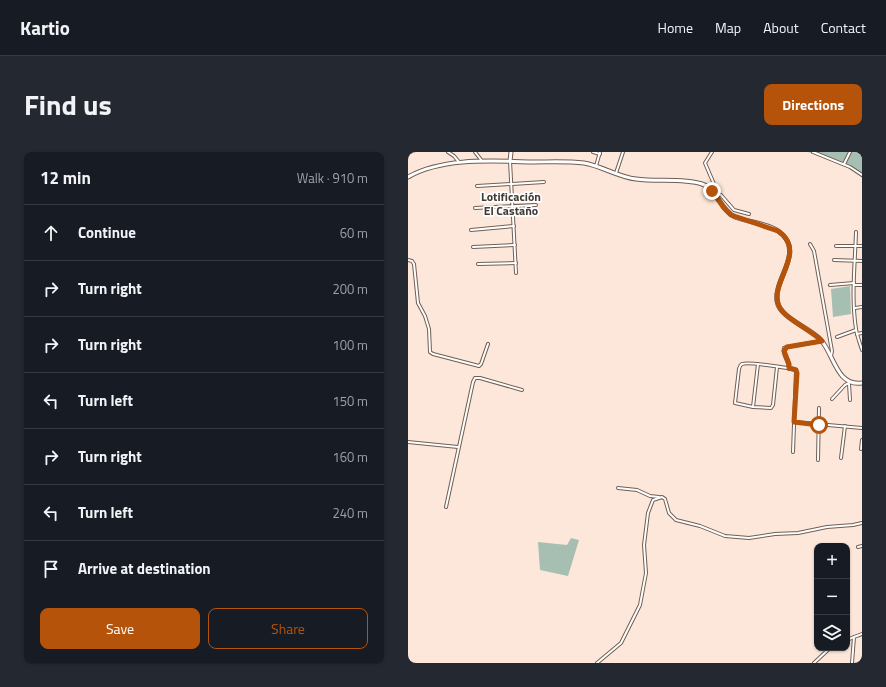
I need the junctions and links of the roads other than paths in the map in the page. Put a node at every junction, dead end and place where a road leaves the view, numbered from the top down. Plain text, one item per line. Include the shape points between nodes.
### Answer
1 (448, 152) edge
2 (475, 152) edge
3 (511, 152) edge
4 (593, 152) edge
5 (623, 152) edge
6 (712, 152) edge
7 (813, 152) edge
8 (850, 152) edge
9 (600, 153) edge
10 (483, 162) junction
11 (510, 162) junction
12 (460, 163) junction
13 (844, 164) junction
14 (596, 166) junction
15 (616, 173) junction
16 (862, 175) edge
17 (408, 176) edge
18 (544, 182) dead end
19 (511, 184) junction
20 (477, 186) dead end
21 (713, 193) junction
22 (536, 205) dead end
23 (513, 206) junction
24 (475, 208) dead end
25 (749, 214) dead end
26 (514, 226) junction
27 (471, 230) dead end
28 (856, 232) dead end
29 (810, 244) dead end
30 (515, 245) junction
31 (836, 246) dead end
32 (856, 246) junction
33 (862, 246) edge
34 (473, 247) dead end
35 (408, 260) edge
36 (834, 260) dead end
37 (855, 261) junction
38 (862, 261) edge
39 (516, 263) junction
40 (478, 264) dead end
41 (516, 273) dead end
42 (854, 284) junction
43 (830, 285) dead end
44 (862, 285) edge
45 (862, 307) edge
46 (855, 308) junction
47 (856, 330) junction
48 (862, 333) edge
49 (857, 334) junction
50 (838, 336) dead end
51 (822, 341) junction
52 (488, 344) dead end
53 (862, 350) edge
54 (831, 357) junction
55 (758, 364) junction
56 (777, 367) junction
57 (789, 368) junction
58 (862, 382) edge
59 (850, 383) junction
60 (522, 390) dead end
61 (832, 399) dead end
62 (850, 400) dead end
63 (753, 406) junction
64 (819, 408) dead end
65 (794, 422) junction
66 (819, 425) junction
67 (845, 426) junction
68 (862, 428) edge
69 (862, 440) edge
70 (408, 442) edge
71 (458, 447) junction
72 (861, 449) dead end
73 (793, 452) dead end
74 (841, 458) dead end
75 (818, 460) dead end
76 (618, 488) dead end
77 (659, 497) junction
78 (446, 507) dead end
79 (862, 523) edge
80 (862, 546) edge
81 (858, 547) dead end
82 (862, 634) edge
83 (854, 637) junction
84 (850, 639) edge
85 (827, 651) edge
86 (596, 663) edge
87 (814, 663) edge
88 (852, 663) edge

1 - 12 street
2 - 10 street
3 - 11 street
4 - 9 street
5 - 15 street
6 - 21 street via 705,163 714,184
7 - 13 street
8 - 13 street
9 - 14 street
10 - 11 street
10 - 12 street
11 - 14 street via 566,162
11 - 19 street
12 - 17 street via 429,168
13 - 16 street
14 - 15 street
15 - 21 street via 642,180 697,182 706,185
18 - 19 street
19 - 20 street
19 - 23 street
21 - 25 street via 721,195 734,210
21 - 51 street via 731,215 778,231 785,238 789,246 789,256 778,293 778,302 782,311
22 - 23 street
23 - 24 street
23 - 26 street
26 - 27 street
26 - 30 street
28 - 32 street
29 - 54 street via 814,251
30 - 34 street
30 - 39 street
31 - 32 street
32 - 33 street
32 - 37 street
35 - 52 street via 414,264 418,303 429,329 430,352 479,366
36 - 37 street
37 - 38 street
37 - 42 street
39 - 40 street
39 - 41 street
42 - 43 street
42 - 44 street
42 - 46 street
45 - 46 street
46 - 47 street
47 - 49 street
47 - 50 street
48 - 49 street
49 - 53 street
51 - 54 street
51 - 57 street via 784,348
54 - 59 street via 839,373
55 - 56 street
55 - 63 street
55 - 63 street via 747,363 740,366 734,400 737,404
56 - 57 street
56 - 63 street via 771,408
57 - 65 street via 796,370 797,373
58 - 59 street
59 - 61 street
59 - 62 street
60 - 71 street via 475,378
64 - 66 street
65 - 66 street
65 - 73 street
66 - 67 street
66 - 75 street
67 - 68 street
67 - 74 street
69 - 72 street
70 - 71 street
71 - 78 street
76 - 77 street via 637,490
77 - 79 street via 665,499 669,513 676,520 725,536 749,538
77 - 86 street via 652,502 648,518 644,545 646,572 640,605 621,644
80 - 81 street
82 - 83 street
83 - 84 street
83 - 88 street
85 - 87 street

